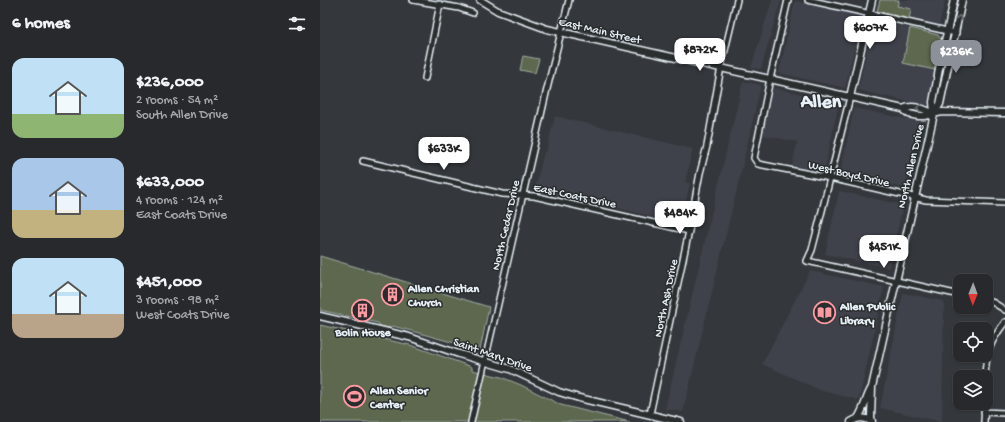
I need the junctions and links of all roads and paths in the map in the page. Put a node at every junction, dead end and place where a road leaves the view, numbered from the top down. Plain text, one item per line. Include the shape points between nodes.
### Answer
1 (413, 0) edge
2 (480, 0) edge
3 (569, 0) edge
4 (737, 0) edge
5 (788, 0) edge
6 (808, 0) edge
7 (872, 0) edge
8 (954, 0) edge
9 (962, 0) edge
10 (440, 4) junction
11 (473, 12) dead end
12 (869, 14) junction
13 (947, 31) junction
14 (561, 32) junction
15 (956, 33) junction
16 (721, 67) junction
17 (425, 78) dead end
18 (770, 78) junction
19 (850, 96) junction
20 (1005, 113) edge
21 (934, 114) junction
22 (363, 161) dead end
23 (830, 178) junction
24 (522, 195) junction
25 (915, 198) junction
26 (1005, 203) edge
27 (690, 231) junction
28 (896, 280) junction
29 (953, 292) edge
30 (993, 303) edge
31 (1005, 310) edge
32 (320, 316) edge
33 (1005, 322) edge
34 (484, 361) junction
35 (985, 370) edge
36 (872, 388) junction
37 (984, 412) joint
38 (1005, 413) edge
39 (650, 414) junction
40 (858, 418) junction
41 (471, 422) edge
42 (681, 422) edge
43 (851, 422) edge
44 (872, 422) edge
45 (984, 422) edge

1 - 10 street
2 - 14 street, East Main Street via 511,17
3 - 14 street, North Cedar Drive
4 - 16 street, North Ash Drive
5 - 18 street
6 - 12 street
7 - 12 street
8 - 13 street
15 -> 9 street
10 - 11 street
10 - 17 street
12 - 13 street
12 - 19 street
13 - 15 street
13 - 21 street via 934,99
14 - 16 street, East Main Street
14 - 24 street, North Cedar Drive
15 - 21 street via 940,104
16 - 18 street, East Main Street
16 - 27 street, North Ash Drive
18 - 19 street, East Main Street
18 - 23 street, West Boyd Drive via 755,161 761,165
19 - 21 street, East Main Street via 902,109 926,109
19 - 23 street
20 - 21 street
21 - 25 street, North Allen Drive
22 - 24 street, East Coats Drive via 502,194
23 - 25 street, West Boyd Drive
23 - 28 street via 807,261
24 - 27 street, East Coats Drive
24 - 34 street, North Cedar Drive
25 - 26 street, West Boyd Drive
25 - 28 street, North Allen Drive
27 - 39 street, North Ash Drive
28 - 29 street
28 - 36 street, North Allen Drive
30 - 31 street
32 - 34 street, Saint Mary Drive via 409,337
33 - 35 street via 990,345
34 - 39 street, Saint Mary Drive via 510,369 559,392
34 - 41 street, North Cedar Drive
36 - 40 street, North Allen Drive
36 - 44 street, North Allen Drive
37 - 38 street
37 - 45 street
39 - 42 street, Saint Mary Drive
40 - 43 street
40 - 44 street via 866,418

